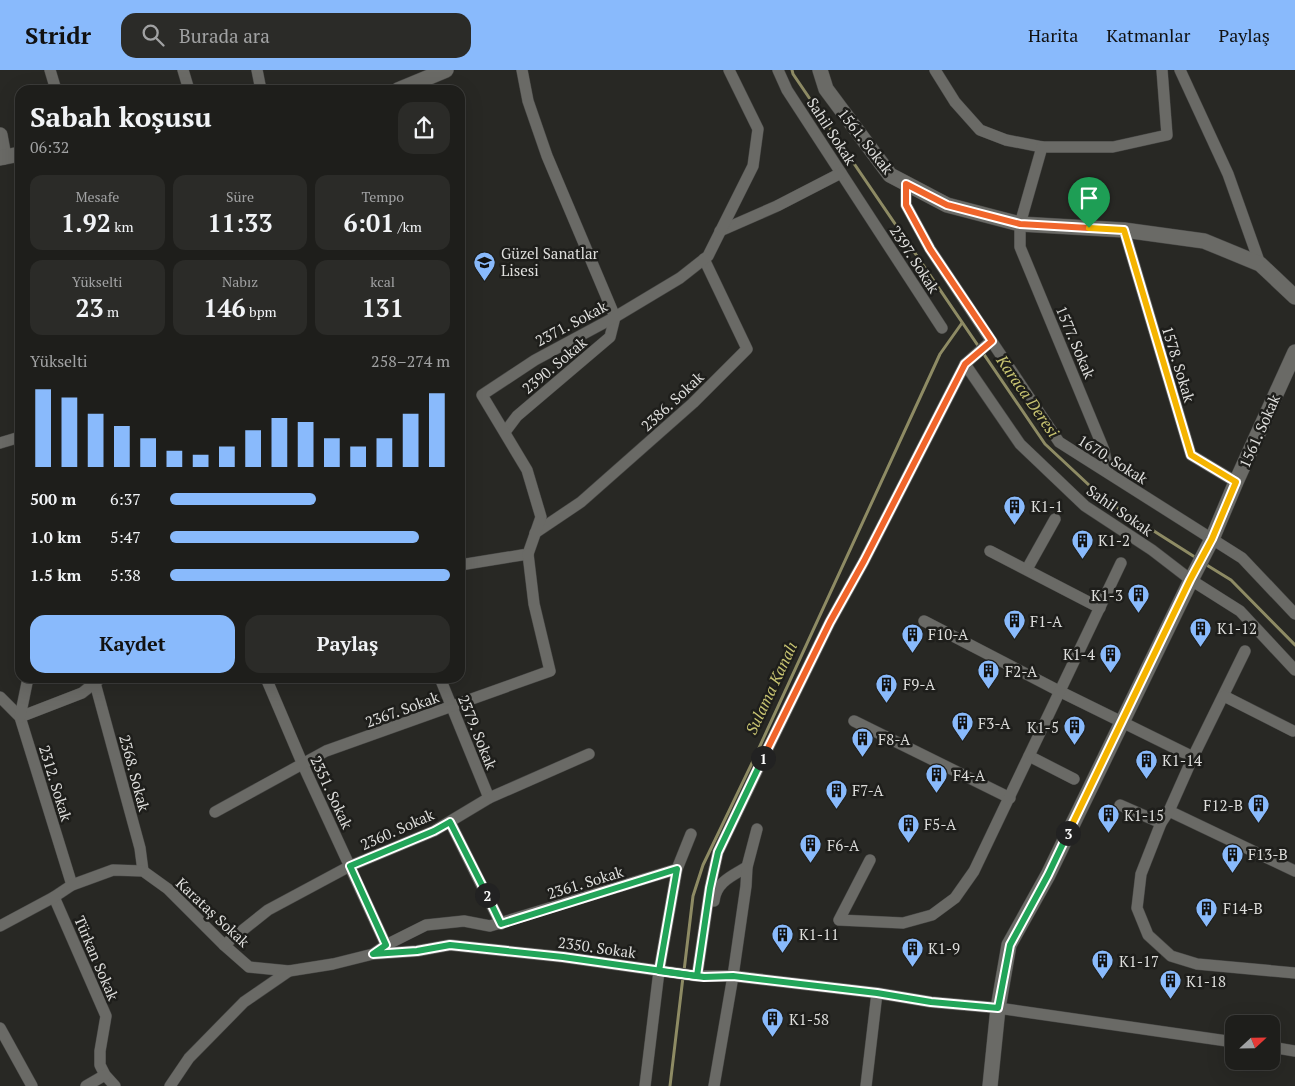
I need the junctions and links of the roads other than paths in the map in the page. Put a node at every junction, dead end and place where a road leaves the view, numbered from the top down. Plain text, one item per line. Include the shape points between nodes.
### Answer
1 (50, 70) edge
2 (183, 70) edge
3 (257, 70) edge
4 (446, 70) edge
5 (522, 70) edge
6 (729, 70) edge
7 (778, 70) edge
8 (820, 70) edge
9 (935, 70) edge
10 (1162, 70) edge
11 (1180, 70) edge
12 (54, 85) edge
13 (188, 85) edge
14 (260, 85) edge
15 (410, 85) edge
16 (0, 134) edge
17 (1042, 148) junction
18 (15, 155) edge
19 (2, 158) edge
20 (841, 173) junction
21 (906, 184) junction
22 (863, 207) joint
23 (1020, 224) junction
24 (1124, 230) junction
25 (720, 231) junction
26 (704, 259) junction
27 (1260, 264) junction
28 (1295, 297) edge
29 (615, 317) junction
30 (942, 328) dead end
31 (992, 341) junction
32 (1295, 352) edge
33 (965, 364) junction
34 (505, 432) junction
35 (15, 438) edge
36 (0, 443) edge
37 (1108, 472) junction
38 (1236, 482) junction
39 (1055, 519) dead end
40 (536, 532) junction
41 (1212, 539) junction
42 (990, 550) dead end
43 (528, 554) junction
44 (465, 564) edge
45 (1121, 564) dead end
46 (1027, 569) junction
47 (1193, 576) junction
48 (1100, 608) junction
49 (1295, 614) edge
50 (924, 621) dead end
51 (1245, 652) dead end
52 (1295, 670) edge
53 (27, 683) edge
54 (94, 683) edge
55 (99, 683) edge
56 (268, 683) edge
57 (442, 683) edge
58 (1061, 692) junction
59 (1224, 696) junction
60 (0, 697) edge
61 (452, 707) junction
62 (20, 717) junction
63 (854, 721) dead end
64 (1122, 721) junction
65 (1293, 731) dead end
66 (588, 754) dead end
67 (1029, 756) junction
68 (1193, 757) junction
69 (303, 765) junction
70 (1074, 778) dead end
71 (489, 798) junction
72 (1010, 798) junction
73 (1120, 805) dead end
74 (1169, 811) junction
75 (215, 812) dead end
76 (450, 822) junction
77 (1161, 823) junction
78 (757, 829) dead end
79 (691, 834) dead end
80 (870, 860) dead end
81 (350, 866) junction
82 (747, 867) junction
83 (677, 869) junction
84 (143, 871) junction
85 (1295, 871) edge
86 (72, 885) junction
87 (54, 897) junction
88 (501, 924) junction
89 (0, 926) edge
90 (224, 945) junction
91 (386, 945) junction
92 (373, 954) junction
93 (289, 971) junction
94 (663, 971) junction
95 (1295, 973) edge
96 (699, 976) junction
97 (733, 976) junction
98 (877, 993) junction
99 (998, 1008) junction
100 (0, 1028) edge
101 (1225, 1041) edge
102 (1280, 1049) edge
103 (1295, 1051) edge
104 (105, 1075) junction
105 (32, 1086) edge
106 (86, 1086) edge
107 (115, 1086) edge
108 (170, 1086) edge
109 (645, 1086) edge
110 (714, 1086) edge
111 (866, 1086) edge
112 (990, 1086) edge

1 - 12 street
2 - 13 street
3 - 14 street
4 - 15 main road
5 - 29 street via 528,101 547,156
6 - 25 street, 2371. Sokak via 758,128 753,166
7 - 20 street, Sahil Sokak via 787,90
8 - 21 main road, 1561. Sokak via 826,89 890,175
9 - 17 street via 955,102 980,130
10 - 17 street via 1167,135 1113,147
11 - 27 street via 1228,174
16 - 19 main road
17 - 23 street, 1577. Sokak
18 - 19 main road
20 - 22 street, Sahil Sokak
20 - 25 street
21 - 23 main road, 1561. Sokak via 947,205
21 - 31 street, 1670. Sokak via 906,205 930,249
22 - 30 street, 2397. Sokak
23 - 24 main road, 1561. Sokak
23 - 37 street, 1577. Sokak via 1020,247 1104,450
24 - 27 main road, 1561. Sokak via 1204,241
24 - 38 street, 1578. Sokak via 1191,455
25 - 26 street, 2371. Sokak
26 - 29 street, 2371. Sokak via 680,278
26 - 40 street, 2386. Sokak via 747,349 694,403 588,496
27 - 28 main road, 1561. Sokak
29 - 34 street, 2390. Sokak via 610,337 517,416
29 - 34 street, 2371. Sokak via 535,360 482,395
31 - 33 street
31 - 37 street, 1670. Sokak via 1059,442
32 - 38 main road, 1561. Sokak
33 - 47 street, Sahil Sokak via 1020,444 1085,506
33 - 96 street via 830,622 718,852
34 - 40 street, 2371. Sokak via 527,470 541,517
35 - 36 street
37 - 41 street, 1670. Sokak
38 - 41 main road, 1561. Sokak
39 - 46 street
40 - 43 street, 2371. Sokak
41 - 47 main road, 1561. Sokak
41 - 49 street, 1670. Sokak via 1242,558
42 - 46 street
43 - 44 street
43 - 61 street, 2367. Sokak via 534,604 550,671
45 - 48 street
46 - 48 street
47 - 52 street, Sahil Sokak via 1240,612
47 - 64 main road, 1561. Sokak
48 - 58 street
50 - 58 street
51 - 59 street
53 - 62 street
54 - 62 street via 82,693
55 - 84 street, 2368. Sokak
56 - 69 street, 2351. Sokak
57 - 61 street, 2379. Sokak
58 - 64 street
58 - 67 street
59 - 65 street
59 - 68 street
60 - 62 street, 2312. Sokak
61 - 69 street, 2367. Sokak via 326,751
61 - 71 street, 2379. Sokak
62 - 86 street, 2312. Sokak
63 - 72 street
64 - 68 street
64 - 99 main road, 1561. Sokak via 1048,875 1010,945
66 - 71 street, 2360. Sokak
67 - 70 street
67 - 72 street
68 - 74 street
69 - 75 street, 2367. Sokak
69 - 81 street, 2351. Sokak
71 - 76 street, 2360. Sokak
72 - 80 street via 974,871 955,898 932,915 902,923 839,920
73 - 77 street
74 - 77 street
74 - 85 street
76 - 81 street, 2360. Sokak
76 - 88 street
77 - 95 street via 1140,882 1137,908 1148,935 1171,956 1197,964
78 - 82 street
79 - 83 street
81 - 90 street, 2360. Sokak via 268,910
81 - 91 street, 2351. Sokak
82 - 96 street via 717,888
82 - 97 street
83 - 88 street, 2361. Sokak
83 - 94 street
84 - 86 street via 113,870
84 - 90 street, Karataş Sokak via 168,889
86 - 87 street
87 - 89 street
87 - 104 street, Türkan Sokak via 106,1016 100,1051 100,1065
88 - 91 street, Karataş Sokak via 490,926 464,921 426,925
90 - 93 street, Karataş Sokak via 249,966
91 - 92 street, Karataş Sokak
92 - 93 street, Karataş Sokak
92 - 94 street, 2350. Sokak via 450,945
93 - 108 street via 244,1002 189,1058
94 - 96 street, 2350. Sokak
94 - 109 street
96 - 97 street, 2350. Sokak
97 - 98 street, 2350. Sokak
97 - 110 street
98 - 99 street, 2350. Sokak
98 - 111 street
99 - 101 street, 2350. Sokak
99 - 112 main road, 1561. Sokak
100 - 105 street
102 - 103 street
104 - 106 street
104 - 107 street

